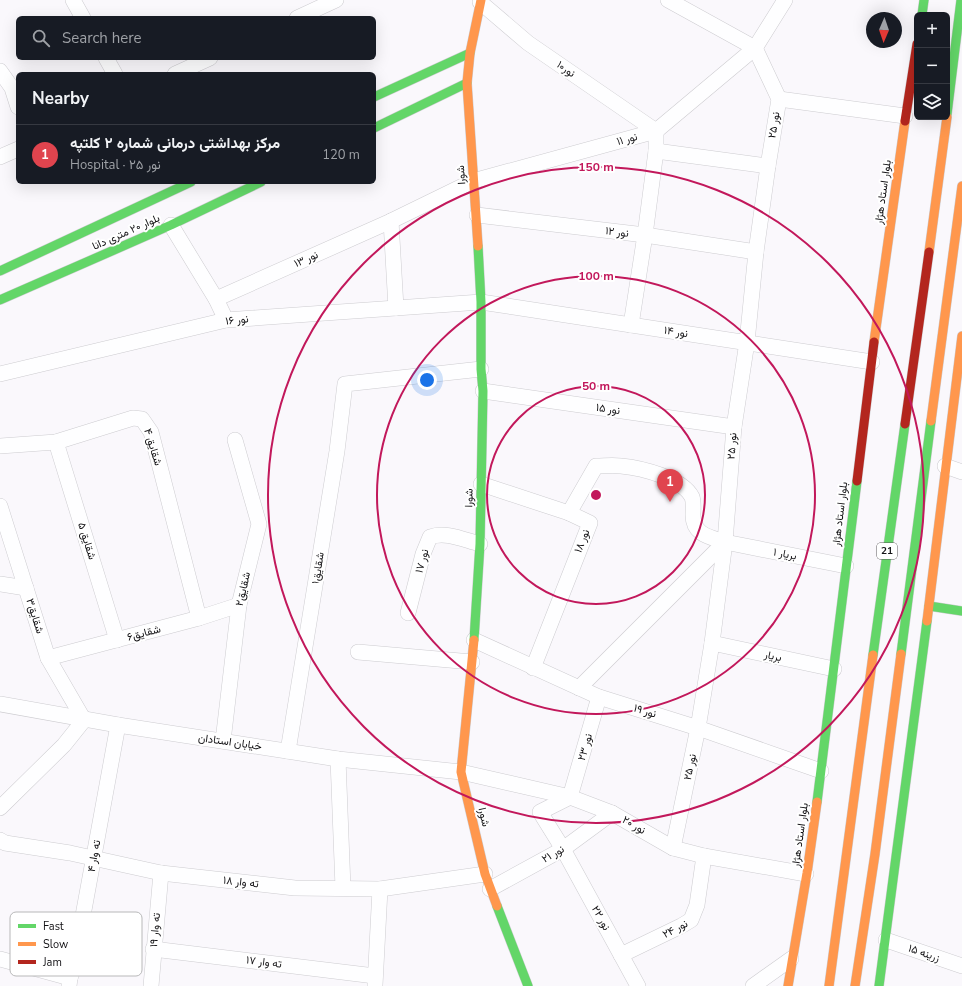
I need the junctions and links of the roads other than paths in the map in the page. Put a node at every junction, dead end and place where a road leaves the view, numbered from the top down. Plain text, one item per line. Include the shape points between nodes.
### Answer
1 (73, 0) edge
2 (336, 0) edge
3 (668, 0) edge
4 (785, 0) edge
5 (924, 0) edge
6 (962, 0) edge
7 (481, 1) edge
8 (922, 12) edge
9 (82, 16) edge
10 (301, 16) edge
11 (755, 48) junction
12 (916, 48) edge
13 (470, 53) junction
14 (107, 60) edge
15 (206, 60) edge
16 (0, 71) edge
17 (114, 72) edge
18 (179, 72) edge
19 (468, 83) junction
20 (950, 93) edge
21 (376, 96) edge
22 (779, 99) junction
23 (16, 101) edge
24 (905, 116) junction
25 (946, 120) edge
26 (376, 127) edge
27 (656, 131) junction
28 (16, 150) edge
29 (656, 151) junction
30 (0, 157) edge
31 (768, 166) junction
32 (474, 181) junction
33 (181, 184) edge
34 (257, 184) edge
35 (962, 186) edge
36 (166, 187) edge
37 (477, 214) junction
38 (391, 221) junction
39 (171, 225) junction
40 (645, 235) junction
41 (756, 252) junction
42 (0, 270) edge
43 (216, 299) junction
44 (0, 300) edge
45 (481, 302) junction
46 (396, 308) junction
47 (226, 320) junction
48 (630, 324) junction
49 (962, 336) edge
50 (746, 342) junction
51 (872, 362) junction
52 (481, 369) junction
53 (960, 369) edge
54 (0, 374) edge
55 (483, 390) junction
56 (734, 427) junction
57 (235, 440) dead end
58 (56, 442) junction
59 (0, 446) edge
60 (946, 466) junction
61 (962, 472) edge
62 (481, 484) junction
63 (0, 506) edge
64 (569, 513) junction
65 (725, 542) junction
66 (480, 544) junction
67 (846, 566) junction
68 (0, 584) edge
69 (26, 588) junction
70 (239, 605) junction
71 (929, 606) junction
72 (962, 611) edge
73 (408, 613) dead end
74 (199, 618) junction
75 (117, 640) junction
76 (474, 640) junction
77 (712, 643) junction
78 (358, 652) dead end
79 (48, 658) junction
80 (472, 662) junction
81 (532, 668) junction
82 (834, 669) junction
83 (579, 688) junction
84 (599, 697) junction
85 (0, 704) edge
86 (84, 720) junction
87 (118, 725) junction
88 (698, 728) junction
89 (223, 741) junction
90 (288, 751) junction
91 (338, 759) junction
92 (820, 771) junction
93 (461, 772) junction
94 (570, 798) junction
95 (0, 808) edge
96 (612, 812) junction
97 (0, 840) edge
98 (673, 848) junction
99 (563, 849) junction
100 (704, 856) junction
101 (94, 858) junction
102 (161, 874) junction
103 (485, 874) junction
104 (806, 874) junction
105 (342, 888) junction
106 (380, 889) junction
107 (490, 889) junction
108 (84, 912) edge
109 (886, 940) junction
110 (153, 949) junction
111 (621, 955) junction
112 (0, 958) edge
113 (791, 959) junction
114 (10, 961) edge
115 (962, 966) edge
116 (52, 976) edge
117 (375, 981) edge
118 (70, 982) edge
119 (151, 986) edge
120 (528, 986) edge
121 (638, 986) edge
122 (753, 986) edge
123 (788, 986) edge
124 (829, 986) edge
125 (855, 986) edge
126 (879, 986) edge

1 - 9 street
2 - 10 street
3 - 11 street
4 - 11 street, نور ۱۱
5 - 8 main road
6 - 20 main road, 21
7 - 13 main road, شورا
7 - 27 street, نور۱۰ via 528,43
11 - 22 street, نور ۲۵
11 - 27 street, نور ۱۱
12 - 24 main road, بلوار استاد هژار
13 - 19 main road, شورا
13 - 21 main road
14 - 17 street
15 - 18 street
16 - 23 street via 12,88
19 - 26 main road
19 - 32 main road, شورا
22 - 24 street
22 - 31 street, نور ۲۵
24 - 51 main road, بلوار استاد هژار
25 - 124 main road, 21
27 - 29 street
27 - 32 street, نور ۱۱
28 - 30 street
29 - 31 street
29 - 40 street
31 - 41 street, نور ۲۵
32 - 37 main road, شورا
32 - 38 street, نور ۱۳
33 - 36 main road, بلوار ۲۰ متری دانا
34 - 39 main road, بلوار ۲۰ متری دانا
35 - 125 main road, 21 via 877,838
36 - 42 main road, بلوار ۲۰ متری دانا
37 - 40 street, نور ۱۲
37 - 45 main road, شورا
38 - 43 street, نور ۱۳
38 - 46 street
39 - 43 street
39 - 44 main road, بلوار ۲۰ متری دانا
40 - 41 street, نور ۱۲
40 - 48 street
41 - 50 street, نور ۲۵
43 - 47 street
45 - 46 street, نور ۱۶
45 - 48 street, نور ۱۴
45 - 52 main road, شورا
46 - 47 street, نور ۱۶
47 - 54 street, نور ۱۶
48 - 50 street, نور ۱۴
49 - 53 main road
50 - 51 street, نور ۱۴
50 - 56 street, نور ۲۵
51 - 67 main road, بلوار استاد هژار
52 - 55 main road, شورا
52 - 90 street, شقایق۱ via 345,384 337,451
53 - 60 main road
55 - 56 street, نور ۱۵
55 - 62 main road, شورا
56 - 65 street, نور ۲۵
57 - 70 street, شقایق۲ via 259,524
58 - 59 street, شقایق ۴
58 - 74 street, شقایق ۴ via 133,418 142,419 147,424
58 - 75 street, شقایق ۵
60 - 61 street
60 - 71 main road
62 - 64 street, نور ۱۸
62 - 66 main road, شورا
63 - 69 street, شقایق۳
64 - 65 street, بریار ۱ via 596,466 622,466 654,473 678,482 687,489 693,499 693,522 699,532
64 - 81 street, نور ۱۸ via 590,523
65 - 67 street, بریار ۱
65 - 77 street, نور ۲۵
65 - 83 street
66 - 73 street, نور ۱۷ via 438,534 430,537
66 - 76 main road, شورا
67 - 82 main road, بلوار استاد هژار
68 - 69 street
69 - 79 street, شقایق۳
70 - 74 street, شقایق۶
70 - 89 street, شقایق۲
71 - 72 main road
71 - 109 main road
74 - 75 street, شقایق۶
75 - 79 street, شقایق۶
76 - 80 main road, شورا
76 - 81 street, نور ۱۹
77 - 82 street, بریار
77 - 88 street, نور ۲۵
78 - 80 street
79 - 86 street, شقایق۳
80 - 93 main road, شورا
81 - 83 street, نور ۱۹
82 - 92 main road, بلوار استاد هژار
83 - 84 street, نور ۱۹
84 - 88 street, نور ۱۹
84 - 94 street, نور ۲۳
85 - 86 street, خیابان استادان
86 - 87 street, خیابان استادان
86 - 95 street via 64,745
87 - 89 street, خیابان استادان
87 - 101 street, ته وار ۴
88 - 92 street, نور ۱۹
88 - 98 street, نور ۲۵
89 - 90 street, خیابان استادان
90 - 91 street, خیابان استادان
91 - 93 street, خیابان استادان
91 - 105 street
92 - 104 main road, بلوار استاد هژار
93 - 94 street, نور ۲۰
93 - 103 main road, شورا
94 - 96 street, نور ۲۰
94 - 99 street, نور ۲۲ via 540,812
96 - 98 street, نور ۲۰
96 - 99 street, نور ۲۱
97 - 101 street, ته وار ۱۸ via 5,843
98 - 100 street, نور ۲۰
99 - 107 street, نور ۲۱
99 - 111 street, نور ۲۲
100 - 104 street, نور ۲۰
100 - 111 street, نور ۲۴ via 698,905 691,920
101 - 102 street, ته وار ۱۸
101 - 108 street, ته وار ۴
102 - 105 street, ته وار ۱۸ via 295,888
102 - 110 street, ته وار ۱۹
103 - 106 street, ته وار ۱۸
103 - 107 main road, شورا
104 - 113 main road, بلوار استاد هژار
105 - 106 street, ته وار ۱۸
106 - 117 street
107 - 120 main road, شورا
109 - 115 street, زرینه ۱۵
109 - 126 main road
110 - 117 street, ته وار ۱۷
110 - 119 street, ته وار ۱۹
111 - 121 street, نور ۲۲
112 - 114 street
113 - 122 street
113 - 123 main road, بلوار استاد هژار
116 - 118 street

